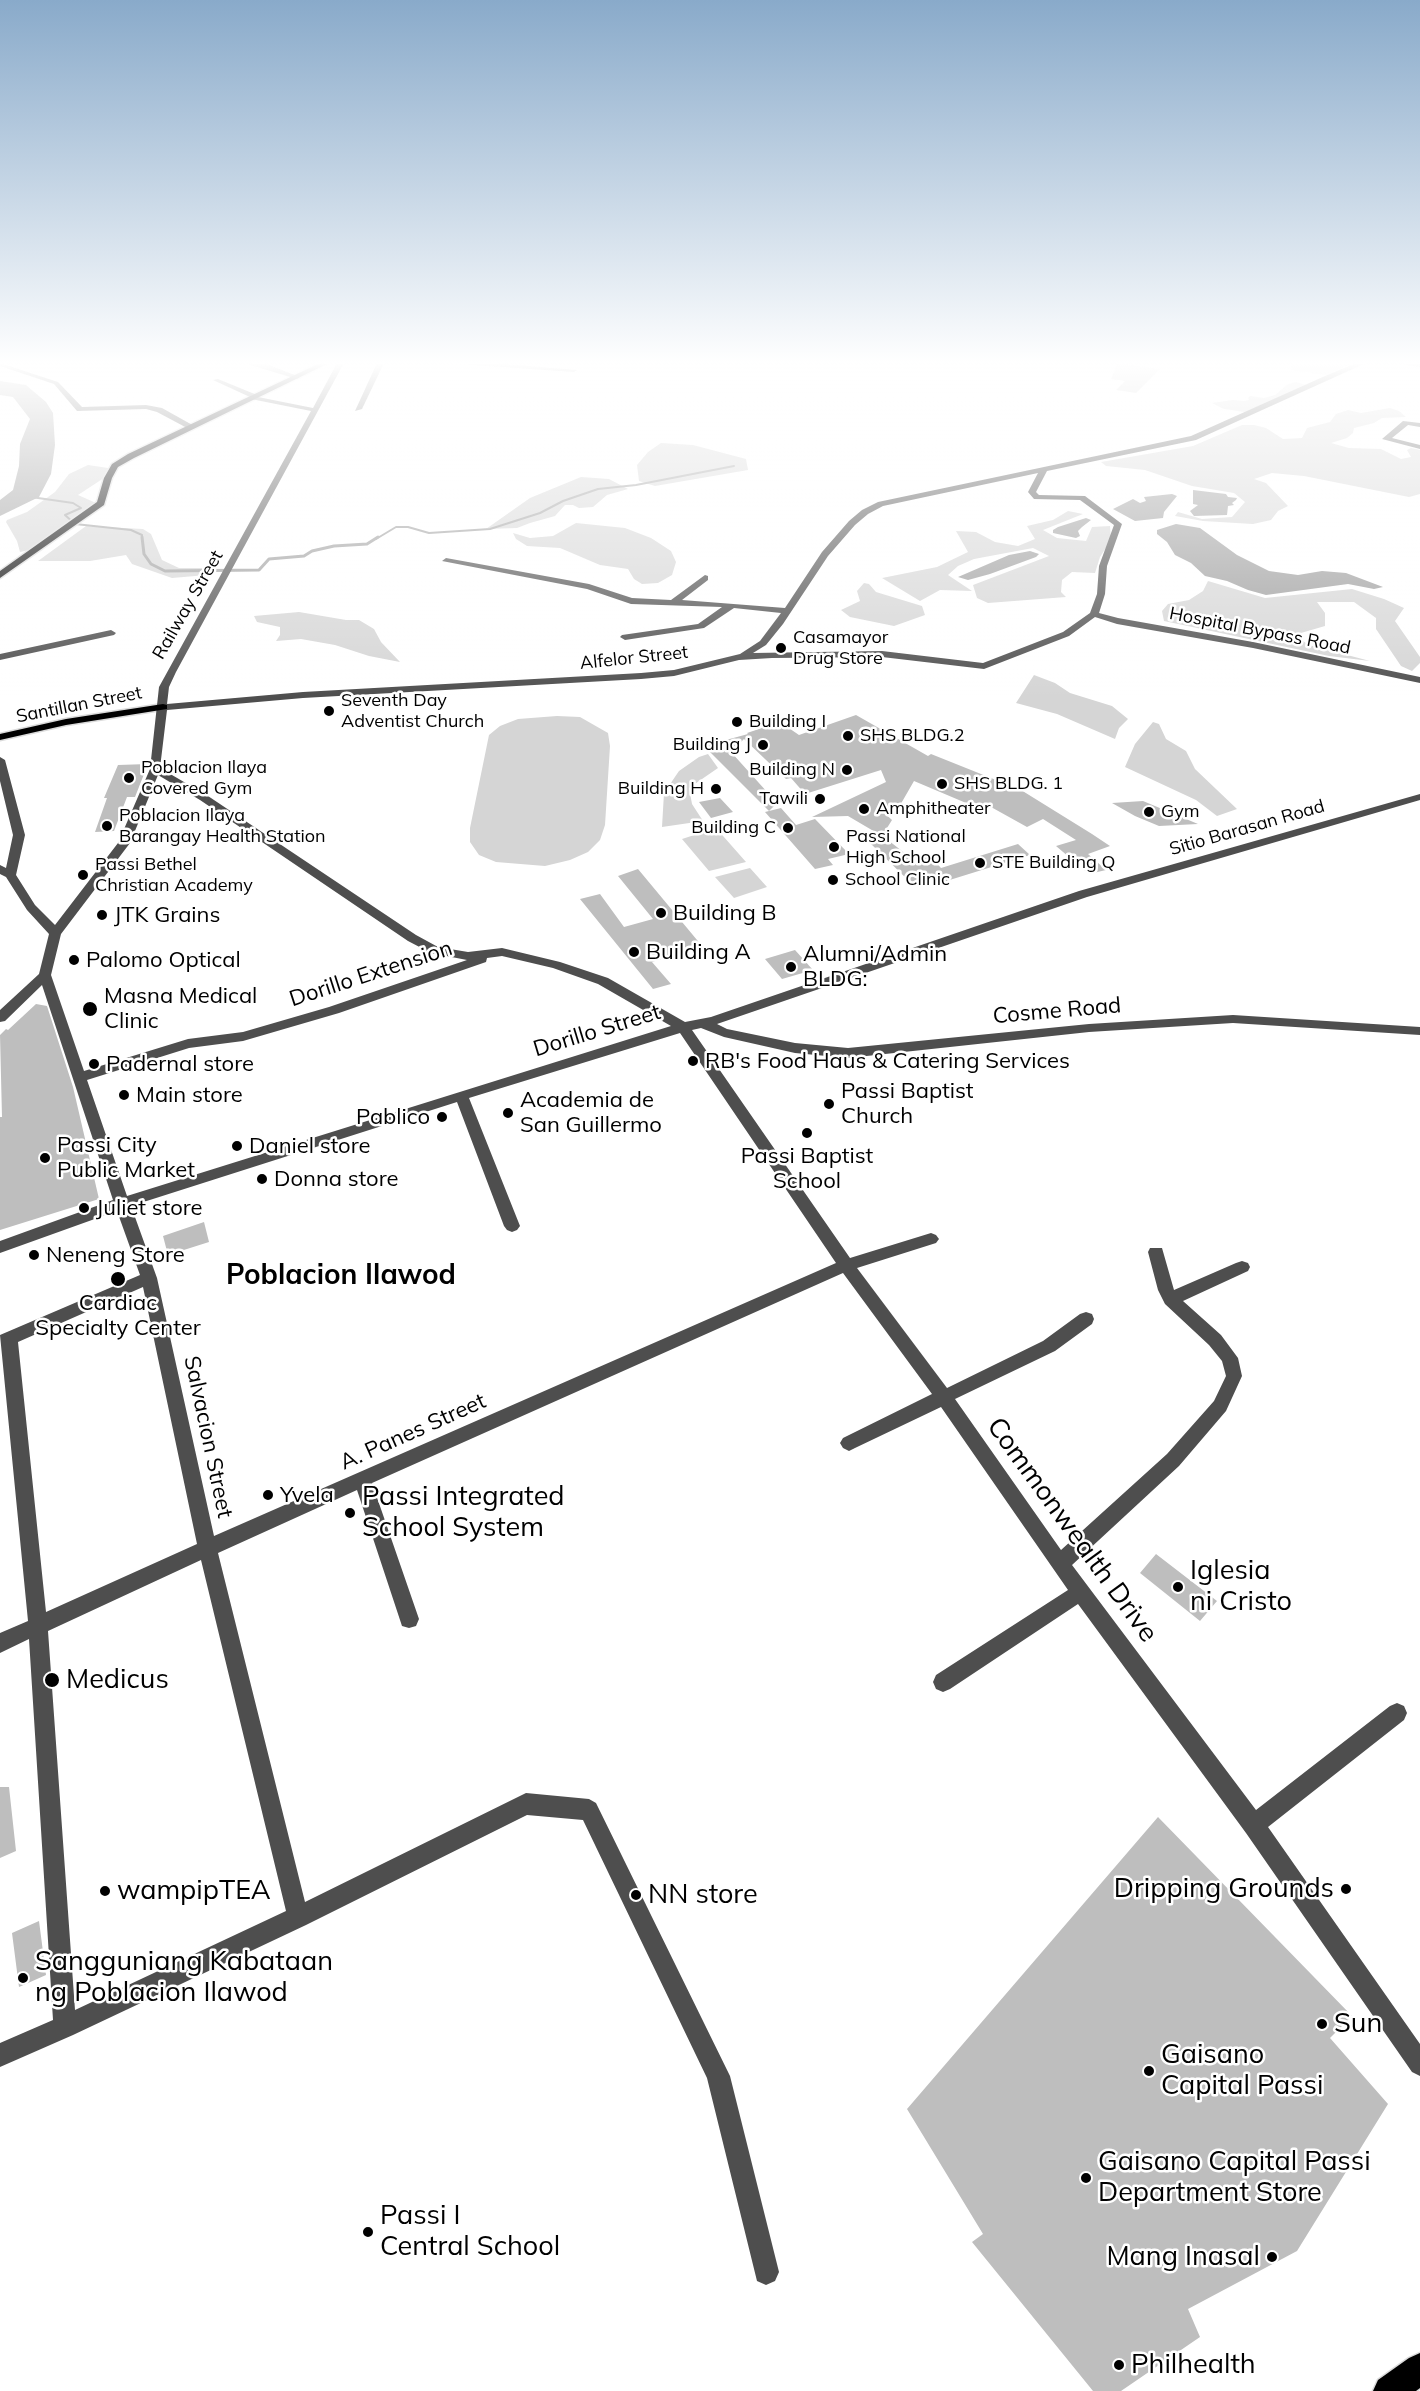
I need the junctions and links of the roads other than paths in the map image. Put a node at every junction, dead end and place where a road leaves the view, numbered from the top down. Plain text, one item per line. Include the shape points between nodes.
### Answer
1 (110, 475) edge
2 (280, 475) edge
3 (1014, 475) edge
4 (1041, 475) edge
5 (446, 561) dead end
6 (0, 574) edge
7 (705, 578) dead end
8 (674, 602) junction
9 (732, 604) junction
10 (787, 611) junction
11 (1094, 614) junction
12 (111, 633) dead end
13 (625, 637) dead end
14 (0, 657) edge
15 (739, 657) junction
16 (1420, 680) edge
17 (164, 706) junction
18 (0, 737) edge
19 (0, 760) edge
20 (155, 770) junction
21 (1420, 797) edge
22 (5, 872) edge
23 (1083, 894) joint
24 (55, 933) junction
25 (502, 952) junction
26 (45, 975) junction
27 (0, 1018) edge
28 (692, 1025) junction
29 (1420, 1031) edge
30 (79, 1078) junction
31 (461, 1095) junction
32 (122, 1203) junction
33 (512, 1226) dead end
34 (931, 1239) dead end
35 (0, 1247) edge
36 (1155, 1252) dead end
37 (846, 1265) junction
38 (1242, 1267) dead end
39 (149, 1278) junction
40 (1171, 1299) junction
41 (1086, 1319) dead end
42 (5, 1340) edge
43 (944, 1397) junction
44 (849, 1443) dead end
45 (362, 1479) junction
46 (208, 1550) junction
47 (1060, 1564) junction
48 (1082, 1592) junction
49 (409, 1619) dead end
50 (38, 1625) junction
51 (0, 1642) edge
52 (943, 1682) dead end
53 (1397, 1713) dead end
54 (1254, 1825) junction
55 (298, 1917) junction
56 (65, 2027) junction
57 (0, 2055) edge
58 (1420, 2064) edge
59 (766, 2272) dead end
60 (1420, 2369) edge
61 (1389, 2391) edge

1 - 6 main road via 101,504
2 - 17 street, Railway Street via 171,672 164,687
3 - 10 street via 904,498 865,512 825,554
4 - 11 street via 1032,492 1037,497 1082,498 1118,524 1102,566 1101,594
5 - 8 street via 589,587 631,601
7 - 8 street
8 - 9 street
9 - 10 street
9 - 13 street via 701,626
10 - 15 street via 763,643
11 - 15 street, Alfelor Street via 1066,634 984,666 882,654
11 - 16 street, Hospital Bypass Road
12 - 14 street
15 - 17 street, Alfelor Street via 674,673 641,676
17 - 18 main road, Santillan Street
17 - 20 street, Railway Street
19 - 22 street via 19,835
20 - 24 street, Railway Street via 124,843
20 - 25 street via 204,798 427,946 468,956
21 - 23 street, Sitio Barasan Road
22 - 24 street
23 - 28 street, Dorillo Street
24 - 26 street, Railway Street
25 - 28 street, Cosme Road via 603,981
25 - 30 street, Dorillo Extension via 322,1013 243,1036 188,1044
26 - 27 street
26 - 30 street, Salvacion Street
28 - 29 street, Cosme Road via 795,1048 848,1053 1089,1028 1233,1019
28 - 31 street, Dorillo Street
28 - 37 street, Commonwealth Drive
30 - 32 street, Salvacion Street
31 - 32 street, Dorillo Street
31 - 33 street
32 - 35 street, Dorillo Street
32 - 39 street, Salvacion Street
34 - 37 street, A. Panes Street
36 - 40 street
37 - 43 street, Commonwealth Drive
37 - 45 street, A. Panes Street
38 - 40 street
39 - 42 street
39 - 46 street, Salvacion Street
40 - 47 street via 1223,1349 1230,1358 1234,1376 1220,1406 1173,1461
41 - 43 street via 1049,1346
42 - 50 street
43 - 44 street
43 - 47 street, Commonwealth Drive
45 - 46 street, A. Panes Street
45 - 49 street
46 - 50 street, A. Panes Street
46 - 55 street, Salvacion Street
47 - 48 street, Commonwealth Drive
48 - 52 street
48 - 54 street, Commonwealth Drive
50 - 51 street, A. Panes Street
50 - 56 street
53 - 54 street
54 - 58 street, Commonwealth Drive
55 - 56 street
55 - 59 street via 526,1804 589,1810 718,2076
56 - 57 street
60 - 61 highway

